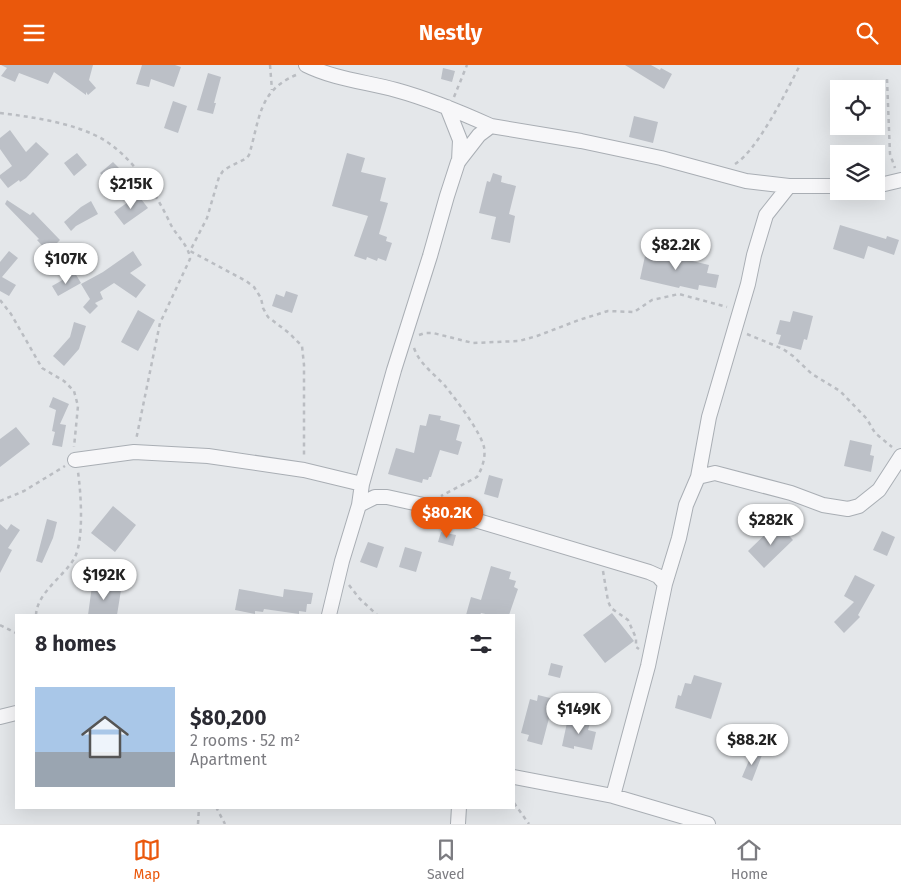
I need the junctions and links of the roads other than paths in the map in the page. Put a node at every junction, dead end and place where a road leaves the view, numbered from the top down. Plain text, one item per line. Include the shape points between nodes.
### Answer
1 (307, 66) edge
2 (448, 107) junction
3 (491, 126) junction
4 (458, 162) junction
5 (899, 177) edge
6 (885, 182) edge
7 (789, 186) junction
8 (830, 186) edge
9 (898, 453) edge
10 (75, 460) road end
11 (698, 477) junction
12 (363, 480) junction
13 (382, 497) junction
14 (359, 505) junction
15 (665, 584) junction
16 (329, 614) edge
17 (15, 713) edge
18 (0, 717) edge
19 (515, 777) edge
20 (613, 797) junction
21 (459, 809) edge
22 (458, 824) edge
23 (708, 824) edge

1 - 2 street
2 - 3 street
2 - 4 street via 460,140
3 - 4 street via 479,135
3 - 7 street via 661,158 746,181
4 - 12 street
5 - 6 street
7 - 8 street
7 - 11 street via 766,215 709,417
9 - 11 street via 879,490 859,507 848,509 714,473
10 - 12 street via 134,452 208,456
11 - 15 street via 686,505
12 - 13 street
12 - 14 street
13 - 14 street
13 - 15 street via 428,506 649,571
14 - 16 street
15 - 20 street via 650,657
17 - 18 street
19 - 20 street
20 - 23 street
21 - 22 street

